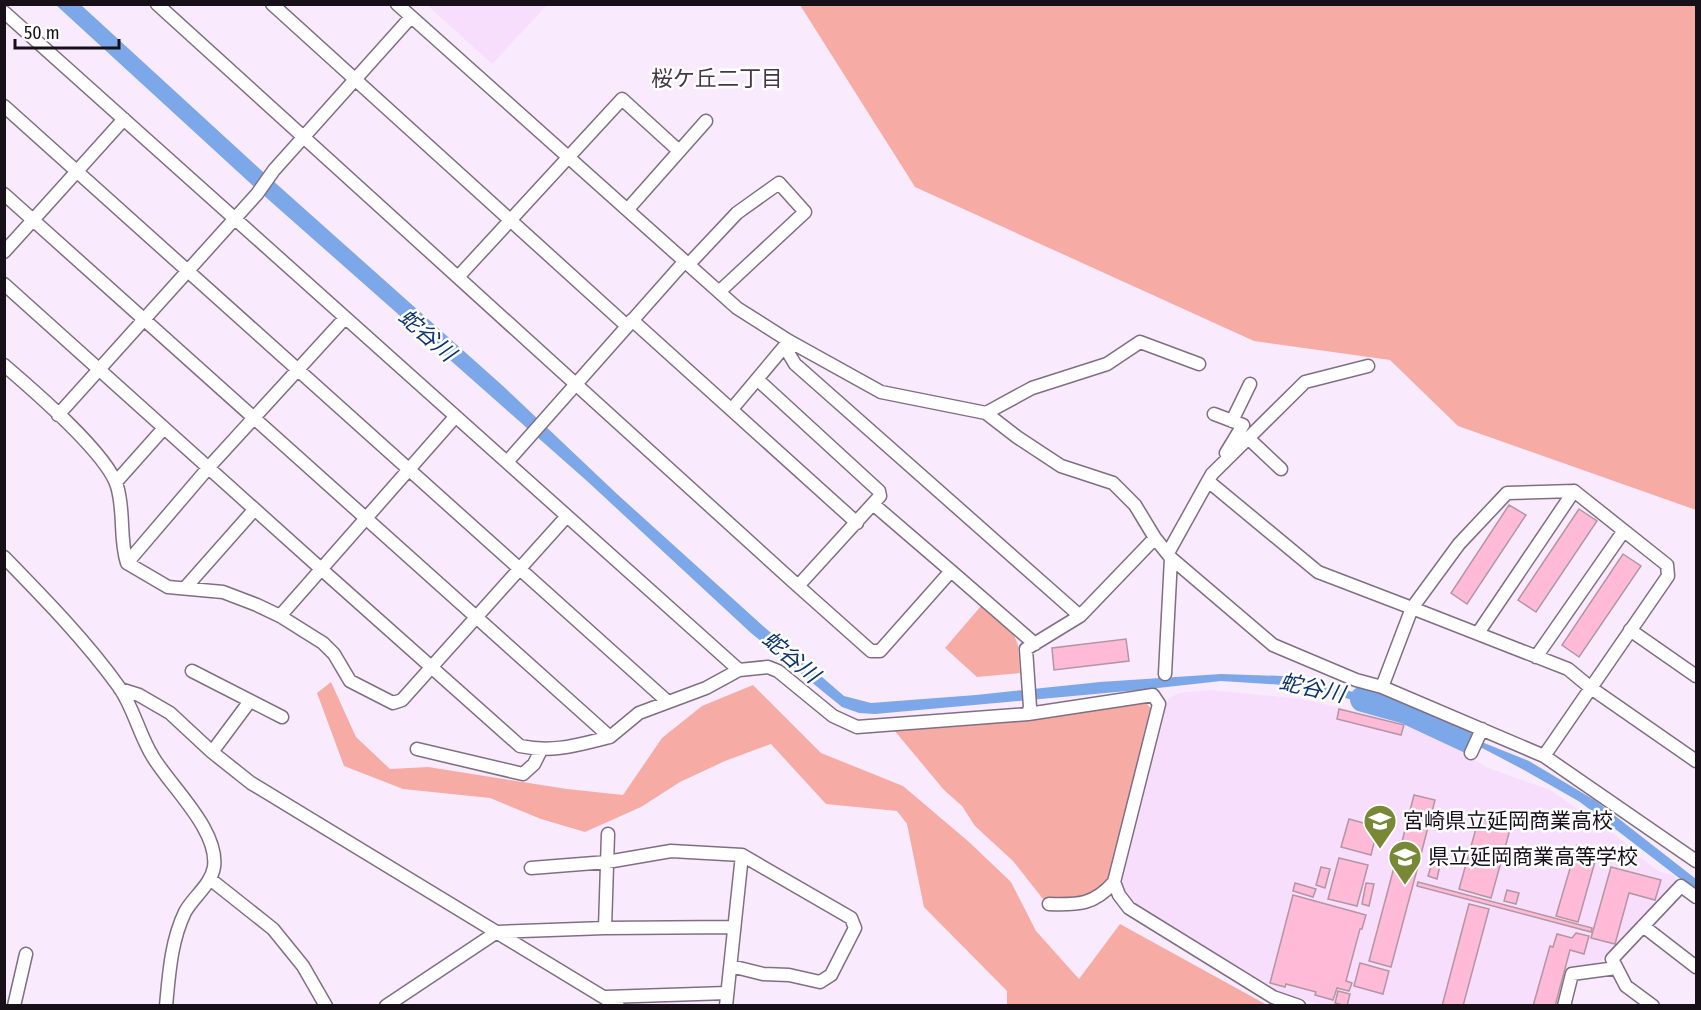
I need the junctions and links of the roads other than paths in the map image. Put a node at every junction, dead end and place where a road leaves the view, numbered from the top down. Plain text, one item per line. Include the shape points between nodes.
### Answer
1 (157, 4) edge
2 (272, 4) edge
3 (397, 4) edge
4 (4, 12) edge
5 (411, 17) junction
6 (355, 78) junction
7 (4, 106) edge
8 (124, 119) junction
9 (706, 121) dead end
10 (302, 138) junction
11 (679, 151) junction
12 (568, 157) junction
13 (77, 171) junction
14 (4, 194) edge
15 (628, 209) junction
16 (235, 218) junction
17 (509, 219) junction
18 (33, 220) junction
19 (4, 252) edge
20 (687, 263) junction
21 (189, 269) junction
22 (458, 277) junction
23 (4, 284) edge
24 (720, 291) junction
25 (345, 318) junction
26 (143, 319) junction
27 (629, 323) junction
28 (789, 341) junction
29 (1199, 364) dead end
30 (4, 365) edge
31 (1368, 366) dead end
32 (99, 369) junction
33 (299, 369) junction
34 (758, 380) junction
35 (575, 384) junction
36 (1250, 384) dead end
37 (732, 409) junction
38 (986, 413) junction
39 (1214, 414) dead end
40 (58, 415) junction
41 (455, 417) junction
42 (254, 418) junction
43 (1232, 421) junction
44 (164, 428) junction
45 (1248, 438) junction
46 (507, 462) junction
47 (209, 467) junction
48 (410, 468) junction
49 (1281, 469) dead end
50 (1210, 478) junction
51 (116, 482) junction
52 (1574, 491) junction
53 (873, 504) junction
54 (254, 510) junction
55 (567, 516) junction
56 (366, 519) junction
57 (857, 523) junction
58 (1623, 532) junction
59 (1155, 538) junction
60 (1169, 555) junction
61 (4, 557) edge
62 (127, 563) junction
63 (320, 568) junction
64 (520, 569) junction
65 (951, 571) junction
66 (798, 586) junction
67 (185, 588) junction
68 (1412, 608) junction
69 (280, 616) junction
70 (1080, 616) junction
71 (476, 618) junction
72 (1630, 630) junction
73 (1478, 633) junction
74 (1035, 644) junction
75 (1536, 657) junction
76 (431, 668) junction
77 (739, 670) junction
78 (192, 671) dead end
79 (1165, 674) dead end
80 (1696, 676) edge
81 (1382, 687) junction
82 (1591, 688) junction
83 (120, 689) junction
84 (250, 701) junction
85 (668, 702) junction
86 (1029, 710) junction
87 (282, 717) dead end
88 (1481, 730) junction
89 (610, 737) junction
90 (417, 749) dead end
91 (541, 750) junction
92 (1472, 751) dead end
93 (212, 752) junction
94 (1544, 756) junction
95 (1696, 761) edge
96 (608, 834) dead end
97 (742, 855) junction
98 (1696, 861) edge
99 (607, 862) junction
100 (531, 868) dead end
101 (210, 879) junction
102 (1114, 882) junction
103 (1696, 897) edge
104 (1049, 904) dead end
105 (1643, 926) junction
106 (734, 927) junction
107 (605, 928) junction
108 (497, 932) junction
109 (26, 954) dead end
110 (731, 966) junction
111 (1696, 967) edge
112 (1616, 968) junction
113 (605, 998) junction
114 (727, 999) edge
115 (14, 1005) edge
116 (166, 1005) edge
117 (326, 1005) edge
118 (386, 1005) edge
119 (618, 1005) edge
120 (1299, 1005) edge
121 (1564, 1005) edge
122 (1653, 1005) edge

1 - 10 street
2 - 6 street
3 - 5 street
4 - 8 street
5 - 6 street
5 - 12 street
6 - 10 street
6 - 17 street
7 - 13 street
8 - 13 street
8 - 16 street
9 - 11 street
10 - 16 street
10 - 22 street
11 - 12 street via 622,99
11 - 15 street
12 - 15 street
12 - 17 street
13 - 18 street
13 - 21 street
14 - 18 street
15 - 20 street
16 - 21 street
16 - 25 street
17 - 22 street
17 - 27 street
18 - 19 street
18 - 26 street
20 - 24 street
20 - 24 street via 737,213 778,183 805,212
20 - 27 street
21 - 26 street
21 - 33 street
22 - 35 street
23 - 32 street
24 - 28 street via 737,308
25 - 33 street
25 - 41 street
26 - 32 street
26 - 42 street
27 - 35 street
27 - 37 street
28 - 34 street
28 - 38 street via 881,392
28 - 70 street via 789,354 795,364
29 - 38 street via 1140,342 1107,364 1032,388
30 - 40 street
31 - 45 street via 1305,381
32 - 40 street
32 - 44 street
33 - 42 street
33 - 48 street
34 - 37 street
34 - 53 street via 879,491 880,496
35 - 46 street
35 - 66 street
36 - 43 street
37 - 57 street
38 - 59 street via 1061,466 1113,483 1135,506
39 - 43 street
40 - 51 street via 97,453
41 - 46 street
41 - 48 street
42 - 47 street
42 - 56 street
43 - 50 street via 1244,425
44 - 47 street
44 - 51 street
45 - 49 street
45 - 50 street
46 - 55 street
47 - 54 street
47 - 62 street
48 - 56 street
48 - 64 street
50 - 60 street
50 - 68 street via 1318,572
51 - 62 street
52 - 58 street
52 - 68 street via 1507,493 1459,544
52 - 73 street
53 - 57 street
53 - 65 street
54 - 63 street
54 - 67 street
55 - 64 street
55 - 77 street
56 - 63 street
56 - 71 street
57 - 66 street
58 - 72 street via 1667,565 1668,576
58 - 75 street
59 - 60 street
59 - 70 street
60 - 79 street
60 - 81 street via 1273,645
61 - 83 street
62 - 67 street via 168,587
63 - 69 street
63 - 76 street
64 - 71 street
64 - 85 street
65 - 66 street via 880,651 871,651
65 - 74 street
67 - 69 street via 223,592
68 - 73 street
68 - 81 street
69 - 76 street via 323,643 350,681 393,704 402,700
70 - 74 street
71 - 76 street
71 - 89 street
72 - 80 street
72 - 82 street
73 - 75 street
74 - 86 street via 1026,649
75 - 82 street via 1568,669
76 - 91 street via 520,746
77 - 85 street
77 - 86 street via 778,670 833,716 857,727
78 - 84 street
81 - 88 street
82 - 94 street
82 - 95 street
83 - 93 street via 170,712
83 - 101 street via 152,756 204,828 212,847 214,865
84 - 87 street
84 - 93 street
85 - 89 street via 639,713
86 - 102 street via 1153,695 1159,704
88 - 92 street
88 - 94 street
89 - 91 street
90 - 91 street via 523,774
93 - 108 street via 251,783
94 - 98 street
96 - 99 street
97 - 99 street via 672,851
97 - 106 street
97 - 110 street via 851,918 855,928 831,975 820,982
99 - 100 street
99 - 107 street
101 - 116 street via 186,910 176,934
101 - 117 street via 273,929 303,966
102 - 104 street via 1092,901
102 - 120 street via 1129,908 1273,996
103 - 105 street via 1681,886
105 - 111 street
105 - 112 street via 1612,959
106 - 107 street
106 - 110 street
107 - 108 street
108 - 113 street
108 - 118 street
109 - 115 street
110 - 114 street
112 - 121 street via 1572,974
112 - 122 street via 1626,986
113 - 114 street
113 - 119 street

